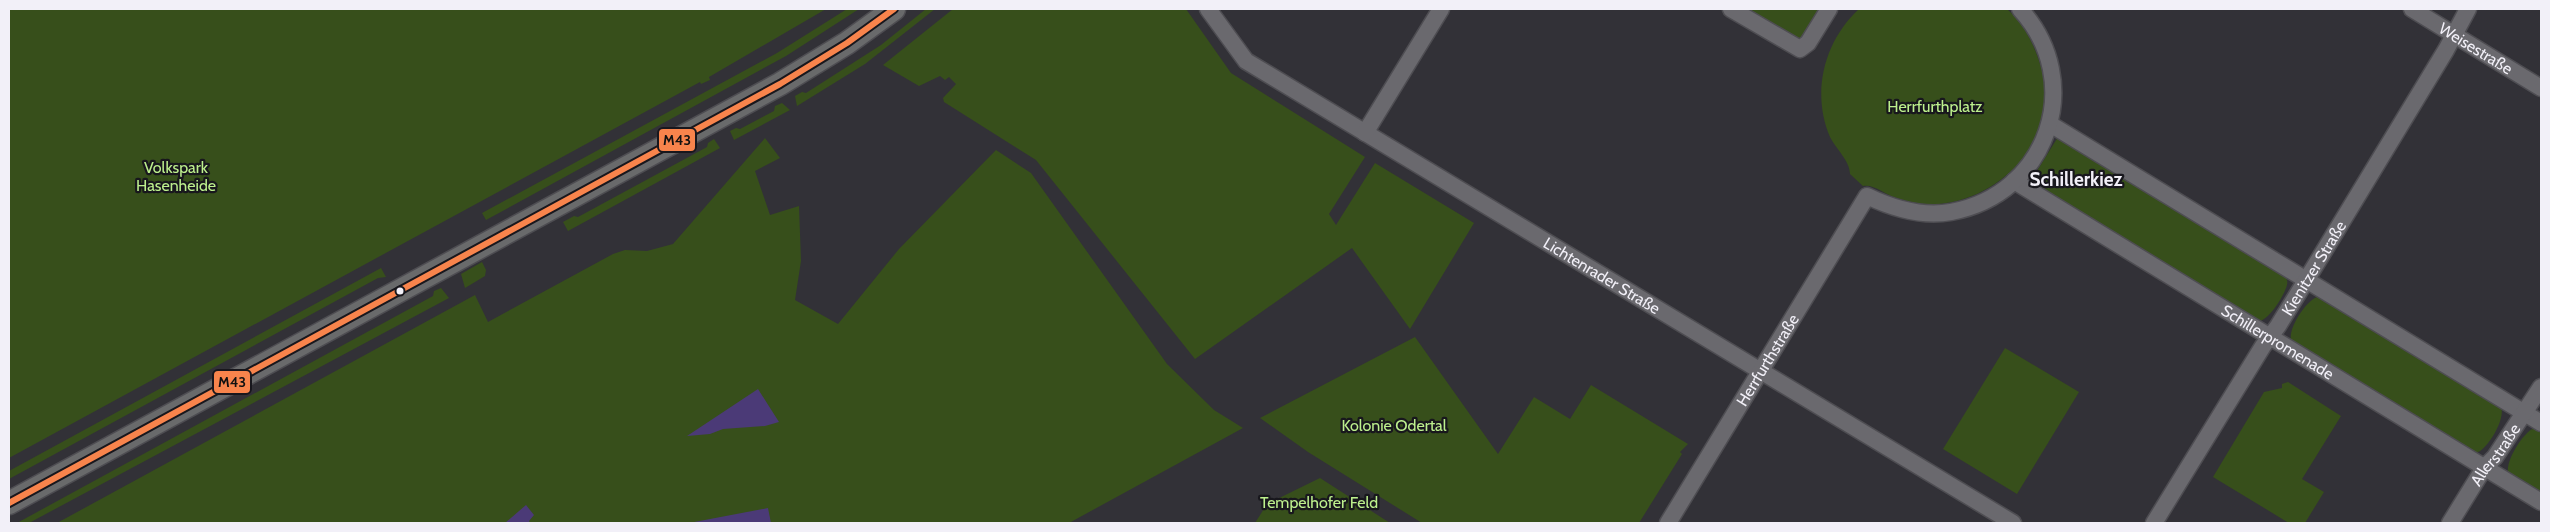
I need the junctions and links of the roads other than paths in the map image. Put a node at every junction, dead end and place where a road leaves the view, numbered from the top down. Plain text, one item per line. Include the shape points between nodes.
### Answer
1 (894, 9) edge
2 (1208, 9) edge
3 (1441, 9) edge
4 (1731, 9) edge
5 (1829, 9) edge
6 (2020, 9) edge
7 (2412, 9) edge
8 (2468, 9) edge
9 (2454, 35) junction
10 (2541, 88) edge
11 (2050, 124) junction
12 (1366, 133) junction
13 (2014, 181) junction
14 (2306, 280) junction
15 (2270, 337) junction
16 (1760, 371) junction
17 (2541, 387) edge
18 (2525, 414) junction
19 (2541, 423) edge
20 (2484, 468) junction
21 (2541, 502) edge
22 (9, 504) edge
23 (1668, 523) edge
24 (2013, 523) edge
25 (2154, 523) edge
26 (2450, 523) edge

1 - 22 main road via 847,43 780,84
2 - 12 street, Lichtenrader Straße via 1246,61
3 - 12 street
4 - 5 street via 1800,49 1808,43
6 - 11 street via 2038,34 2049,62 2054,88
7 - 9 street, Weisestraße
8 - 9 street, Kienitzer Straße
9 - 10 street, Weisestraße
9 - 14 street, Kienitzer Straße
11 - 13 street via 2036,154
11 - 14 street
12 - 16 street, Lichtenrader Straße
13 - 15 street, Schillerpromenade
13 - 16 street, Herrfurthstraße via 1982,202 1950,212 1906,210 1867,196
14 - 15 street, Kienitzer Straße
14 - 18 street
15 - 20 street, Schillerpromenade
15 - 25 street, Kienitzer Straße
16 - 23 street, Herrfurthstraße
16 - 24 street, Lichtenrader Straße
17 - 18 street, Allerstraße
18 - 19 street
18 - 20 street, Allerstraße
20 - 21 street, Schillerpromenade
20 - 26 street, Allerstraße

